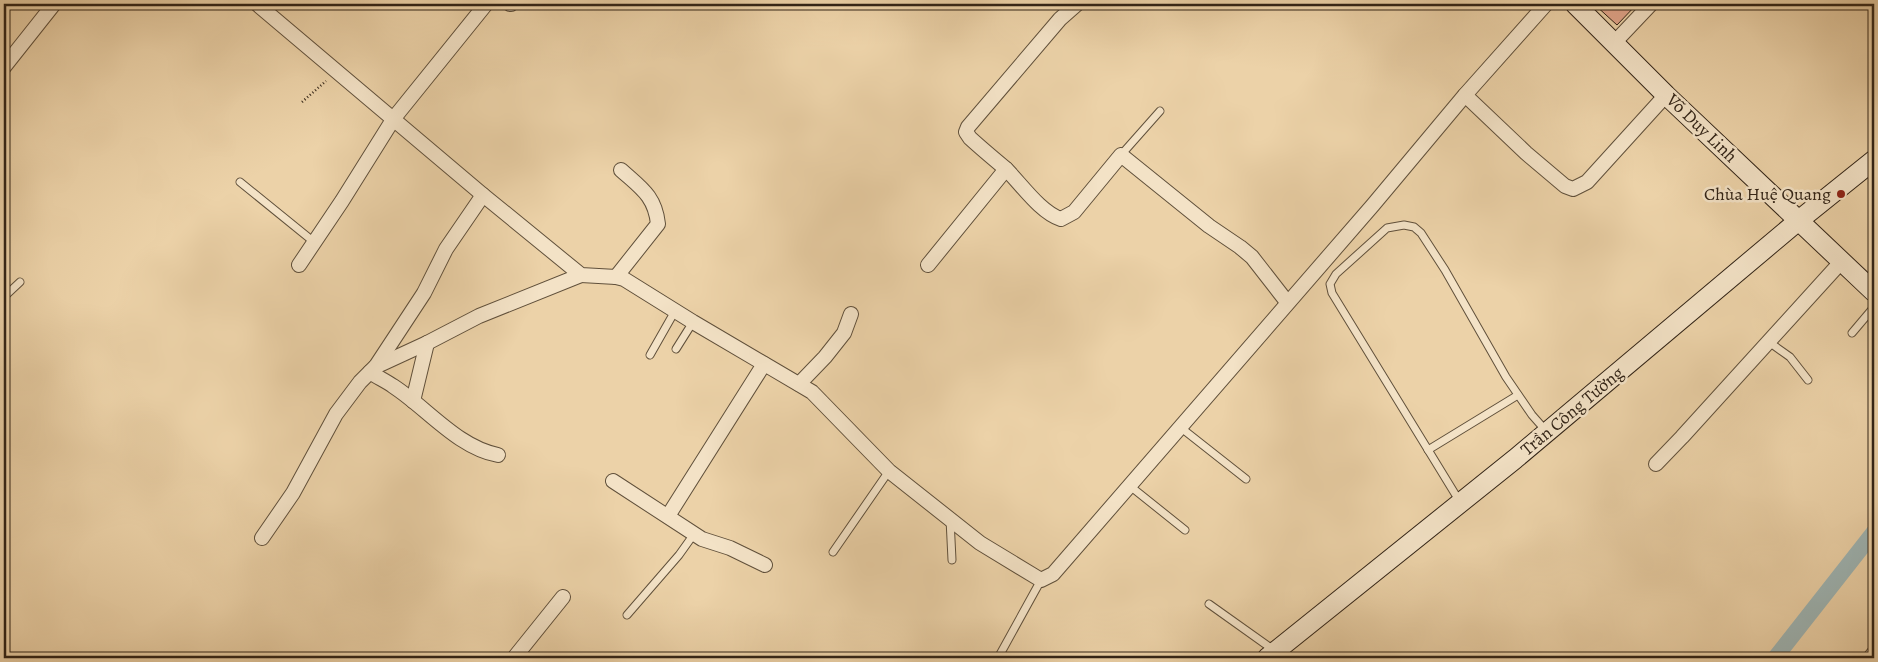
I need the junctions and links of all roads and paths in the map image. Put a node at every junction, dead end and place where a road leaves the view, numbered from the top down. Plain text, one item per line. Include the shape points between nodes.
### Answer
1 (54, 4) edge
2 (257, 4) edge
3 (486, 4) edge
4 (1077, 4) edge
5 (1546, 4) edge
6 (1575, 4) edge
7 (1651, 4) edge
8 (1614, 43) junction
9 (4, 67) edge
10 (337, 72) junction
11 (1666, 95) junction
12 (1465, 96) junction
13 (302, 102) dead end
14 (1160, 111) dead end
15 (394, 118) junction
16 (1121, 155) junction
17 (1874, 160) edge
18 (621, 170) dead end
19 (1006, 170) junction
20 (240, 182) dead end
21 (483, 195) junction
22 (1798, 221) junction
23 (314, 242) junction
24 (1841, 262) junction
25 (299, 264) dead end
26 (928, 265) dead end
27 (581, 275) junction
28 (616, 277) junction
29 (20, 282) dead end
30 (1874, 292) edge
31 (4, 298) edge
32 (1287, 302) junction
33 (1874, 307) edge
34 (675, 311) junction
35 (851, 314) dead end
36 (693, 322) junction
37 (1852, 333) dead end
38 (1768, 342) junction
39 (427, 343) junction
40 (676, 349) dead end
41 (650, 355) dead end
42 (764, 364) junction
43 (372, 369) junction
44 (1808, 380) dead end
45 (799, 384) junction
46 (1518, 394) junction
47 (413, 401) junction
48 (1180, 427) junction
49 (1547, 432) junction
50 (1428, 450) junction
51 (498, 455) dead end
52 (1656, 464) dead end
53 (889, 471) junction
54 (1246, 479) dead end
55 (614, 481) dead end
56 (1130, 486) junction
57 (1460, 502) junction
58 (668, 516) junction
59 (950, 519) junction
60 (1185, 530) dead end
61 (694, 534) junction
62 (262, 538) dead end
63 (832, 552) dead end
64 (952, 560) dead end
65 (765, 565) dead end
66 (1041, 580) junction
67 (563, 597) dead end
68 (1209, 604) dead end
69 (627, 615) dead end
70 (1874, 653) edge
71 (1271, 655) edge
72 (514, 658) edge
73 (998, 658) edge
74 (1870, 658) edge

1 - 9 street
2 - 10 street
3 - 15 street
4 - 19 street via 1060,19 968,127 966,132 970,138
5 - 12 street
6 - 8 main road, Võ Duy Linh
7 - 8 street
8 - 11 main road, Võ Duy Linh
10 - 13 path
10 - 15 street
11 - 12 street via 1587,182 1573,189 1526,153
11 - 22 main road, Võ Duy Linh
12 - 32 street
14 - 16 lane
15 - 21 street
15 - 23 street
16 - 19 street via 1074,212 1061,219 1046,210
16 - 32 street via 1252,257
17 - 22 main road, Trần Công Tường
18 - 28 street via 649,195 658,224
19 - 26 street
20 - 23 lane
21 - 27 street
21 - 43 street via 446,248 424,293
22 - 24 main road, Võ Duy Linh
22 - 49 main road, Trần Công Tường
23 - 25 street
24 - 30 main road, Võ Duy Linh
24 - 38 street
27 - 28 street
27 - 39 street via 479,316
28 - 34 street
29 - 31 lane
32 - 48 street
33 - 37 lane
34 - 36 street
34 - 41 lane
35 - 45 street via 844,333
36 - 40 lane
36 - 42 street
38 - 44 lane via 1790,357
38 - 52 street
39 - 43 street
39 - 47 street
42 - 45 street
42 - 58 street
43 - 47 street
43 - 62 street via 336,414 293,493
45 - 53 street via 812,392
46 - 49 lane
46 - 50 lane
46 - 50 lane via 1421,233 1404,225 1387,228 1336,274 1330,284 1332,293
47 - 51 street via 462,439 484,452
48 - 54 lane
48 - 56 street
49 - 57 main road, Trần Công Tường
50 - 57 lane
53 - 59 street
53 - 63 lane
55 - 58 street
56 - 60 lane
56 - 66 street via 1053,574
57 - 71 main road, Trần Công Tường
58 - 61 street
59 - 64 lane
59 - 66 street via 980,543
61 - 65 street
61 - 69 lane
66 - 73 lane
67 - 72 street
68 - 71 lane
70 - 74 street

